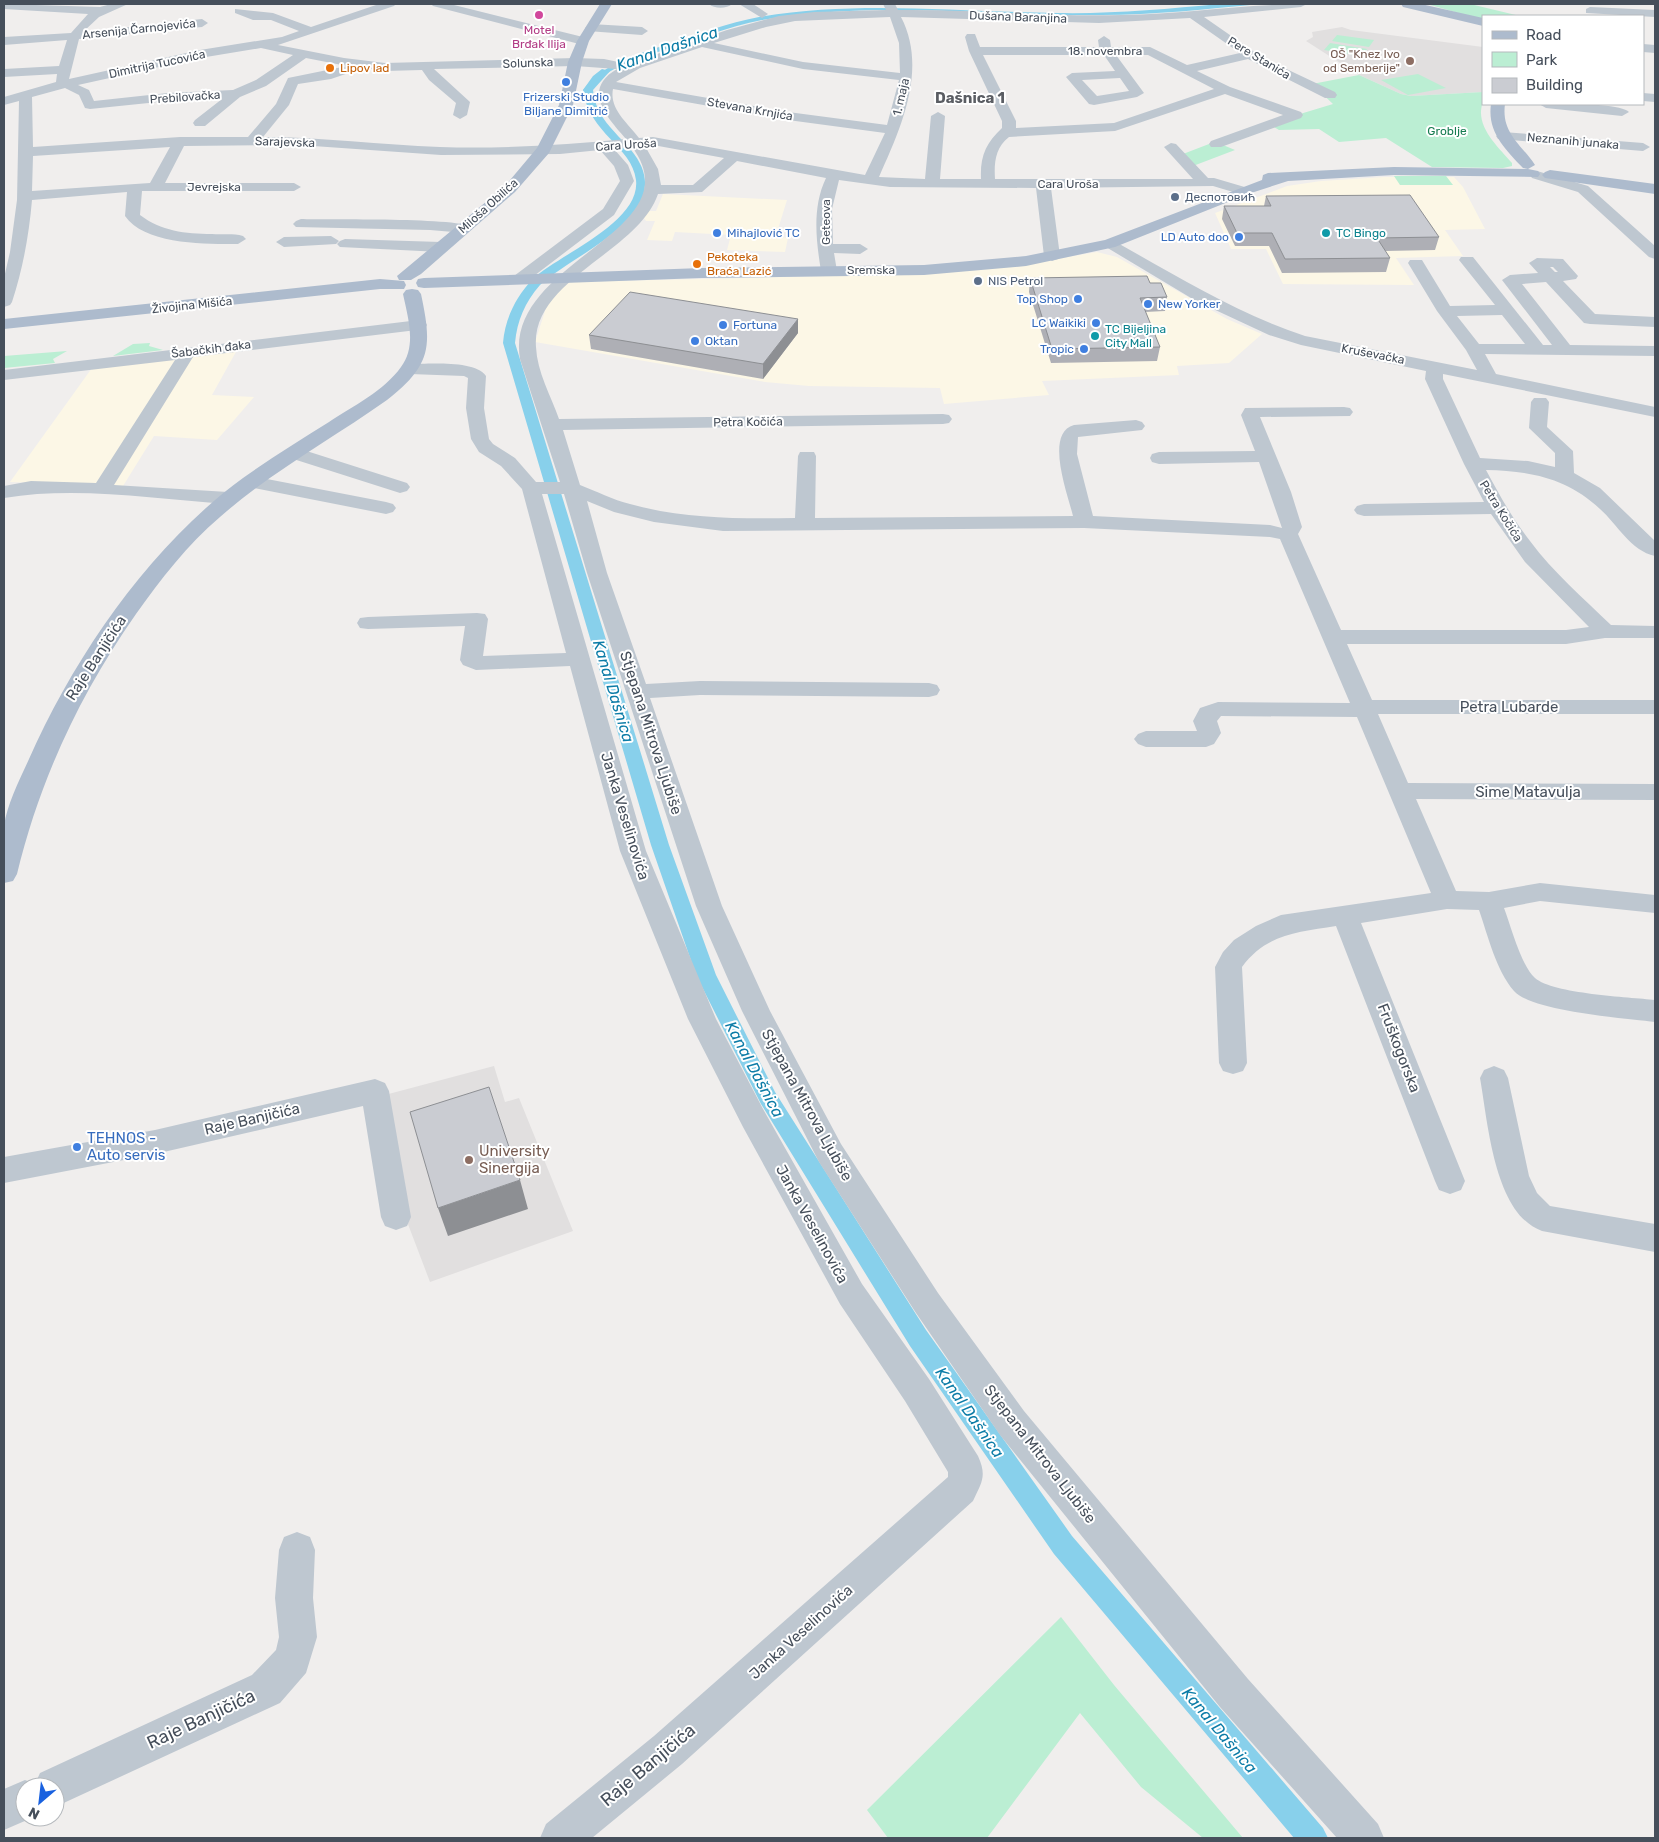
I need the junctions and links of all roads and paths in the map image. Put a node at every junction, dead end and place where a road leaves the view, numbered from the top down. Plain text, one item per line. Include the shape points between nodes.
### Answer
1 (122, 4) edge
2 (390, 4) edge
3 (437, 4) edge
4 (606, 4) edge
5 (715, 4) edge
6 (726, 4) edge
7 (745, 4) edge
8 (876, 4) edge
9 (1176, 4) edge
10 (1301, 4) edge
11 (1407, 4) edge
12 (1421, 4) edge
13 (1611, 5) edge
14 (4, 6) edge
15 (893, 7) edge
16 (1588, 9) edge
17 (1655, 10) edge
18 (102, 11) junction
19 (239, 11) dead end
20 (1440, 11) junction
21 (762, 14) junction
22 (1191, 14) junction
23 (1655, 14) edge
24 (964, 15) junction
25 (1142, 17) junction
26 (1102, 19) junction
27 (1482, 22) edge
28 (202, 23) dead end
29 (4, 30) edge
30 (311, 31) junction
31 (642, 31) dead end
32 (78, 32) junction
33 (188, 32) dead end
34 (587, 35) junction
35 (4, 41) edge
36 (702, 43) junction
37 (282, 44) junction
38 (258, 45) joint
39 (111, 46) dead end
40 (84, 50) dead end
41 (975, 51) junction
42 (1107, 51) junction
43 (1150, 51) junction
44 (65, 52) junction
45 (304, 54) junction
46 (1249, 55) junction
47 (575, 62) junction
48 (607, 63) junction
49 (364, 65) junction
50 (426, 66) junction
51 (628, 68) junction
52 (64, 70) junction
53 (1183, 70) junction
54 (4, 73) edge
55 (1123, 74) dead end
56 (906, 77) junction
57 (64, 84) junction
58 (607, 84) junction
59 (440, 85) junction
60 (1225, 90) junction
61 (235, 94) junction
62 (1330, 95) dead end
63 (25, 96) junction
64 (4, 102) edge
65 (441, 103) dead end
66 (1498, 105) edge
67 (1556, 105) edge
68 (1622, 112) dead end
69 (460, 115) dead end
70 (938, 116) dead end
71 (200, 123) dead end
72 (894, 130) junction
73 (1006, 133) junction
74 (1503, 136) junction
75 (252, 141) junction
76 (180, 142) junction
77 (634, 142) junction
78 (1216, 144) dead end
79 (605, 145) junction
80 (1171, 147) dead end
81 (1643, 147) dead end
82 (544, 150) junction
83 (26, 152) junction
84 (736, 155) junction
85 (1540, 171) junction
86 (834, 174) junction
87 (1286, 177) junction
88 (870, 181) junction
89 (1209, 182) junction
90 (1610, 183) junction
91 (932, 184) junction
92 (988, 184) junction
93 (1043, 184) junction
94 (1587, 184) junction
95 (155, 187) junction
96 (135, 188) junction
97 (294, 188) dead end
98 (1655, 189) edge
99 (653, 190) junction
100 (1243, 191) junction
101 (25, 196) junction
102 (300, 224) dead end
103 (1646, 227) dead end
104 (465, 228) junction
105 (1626, 228) junction
106 (238, 239) dead end
107 (284, 242) dead end
108 (345, 244) dead end
109 (404, 244) junction
110 (1109, 244) junction
111 (441, 247) junction
112 (826, 248) junction
113 (860, 248) dead end
114 (1655, 254) edge
115 (1052, 256) junction
116 (1467, 260) dead end
117 (1416, 263) dead end
118 (829, 271) junction
119 (566, 277) junction
120 (524, 278) junction
121 (413, 281) junction
122 (4, 302) edge
123 (1507, 310) junction
124 (1445, 311) junction
125 (1655, 322) edge
126 (4, 324) edge
127 (419, 325) junction
128 (1474, 349) junction
129 (1538, 349) junction
130 (1564, 349) junction
131 (1655, 351) edge
132 (188, 352) junction
133 (1435, 367) junction
134 (410, 369) junction
135 (4, 375) edge
136 (1489, 378) junction
137 (1540, 402) dead end
138 (1344, 412) dead end
139 (1655, 412) edge
140 (943, 419) dead end
141 (552, 425) junction
142 (1136, 426) dead end
143 (294, 453) junction
144 (807, 456) dead end
145 (1267, 456) junction
146 (1159, 458) dead end
147 (1473, 464) junction
148 (1564, 474) junction
149 (250, 482) junction
150 (400, 487) dead end
151 (536, 488) junction
152 (566, 488) junction
153 (101, 490) junction
154 (4, 492) edge
155 (228, 498) junction
156 (386, 508) dead end
157 (1499, 508) junction
158 (1364, 510) dead end
159 (1084, 522) junction
160 (805, 524) junction
161 (1287, 535) junction
162 (1655, 550) edge
163 (368, 623) dead end
164 (1605, 632) junction
165 (1655, 632) edge
166 (1333, 637) junction
167 (579, 659) junction
168 (929, 690) dead end
169 (638, 692) junction
170 (1655, 706) edge
171 (1364, 709) junction
172 (1146, 739) dead end
173 (1400, 792) junction
174 (1655, 792) edge
175 (4, 874) edge
176 (1447, 900) junction
177 (1489, 901) junction
178 (1655, 904) edge
179 (1345, 917) junction
180 (1655, 1010) edge
181 (1233, 1063) dead end
182 (1494, 1078) dead end
183 (4, 1170) edge
184 (1450, 1181) dead end
185 (396, 1217) dead end
186 (1655, 1238) edge
187 (297, 1550) dead end
188 (734, 1691) joint
189 (65, 1782) edge
190 (560, 1838) edge
191 (1364, 1838) edge

1 - 18 street, Arsenija Čarnojevića
2 - 30 street
3 - 34 street
4 - 34 main road, Miloša Obilića
5 - 6 street
7 - 21 street
8 - 21 street
9 - 15 street via 1071,10
10 - 22 street, Dušana Baranjina
11 - 20 main road
12 - 20 main road
13 - 16 street
13 - 17 street
14 - 18 street
15 - 24 street, Dušana Baranjina
15 - 36 street, Dušana Baranjina via 795,18 759,25
15 - 56 street, 1. maja via 905,43
16 - 23 street
18 - 32 street, Arsenija Čarnojevića via 87,18
19 - 30 street via 273,17
20 - 27 main road
21 - 48 street
22 - 25 street, Dušana Baranjina
22 - 46 street, Pere Stanića
24 - 26 street, Dušana Baranjina
24 - 41 street
25 - 26 street, Dušana Baranjina
25 - 43 street via 1154,35
26 - 42 street
28 - 32 street, Arsenija Čarnojevića
29 - 32 street
30 - 37 street
31 - 34 street
32 - 35 street, Arsenija Čarnojevića
32 - 44 street, Arsenija Čarnojevića
33 - 39 street, Arsenija Čarnojevića
34 - 47 main road, Miloša Obilića
36 - 51 street, Dušana Baranjina
36 - 56 street via 802,66
37 - 38 street, Solunska
37 - 45 street, Solunska
38 - 57 street, Dimitrija Tucovića via 200,54
40 - 44 street, Arsenija Čarnojevića
41 - 42 street, 18. novembra
41 - 73 street via 1005,111 1009,128
42 - 43 street, 18. novembra
42 - 55 street
43 - 53 street, 18. novembra
44 - 52 street, Arsenija Čarnojevića
45 - 49 street, Solunska
45 - 61 street, Prebilovačka via 261,83
46 - 53 street
46 - 62 street, Pere Stanića
47 - 48 street, Solunska
47 - 50 street, Solunska
47 - 82 main road, Miloša Obilića via 567,78 566,105
48 - 51 street, Solunska
49 - 50 street, Solunska
49 - 75 street via 331,75 293,81 282,105
50 - 59 street
51 - 58 street, Dušana Baranjina
52 - 54 street
52 - 57 street, Arsenija Čarnojevića
53 - 60 street, 18. novembra
56 - 72 street, 1. maja
57 - 61 street, Prebilovačka via 84,93 90,105 119,107 168,97
57 - 63 street, Dimitrija Tucovića
58 - 72 street, Stevana Krnjića via 788,116
58 - 77 street via 604,93 610,112
59 - 65 street
59 - 69 street via 456,93 463,102
60 - 73 street via 1115,127
60 - 78 street, 18. novembra via 1296,115
61 - 71 street
63 - 64 street, Dimitrija Tucovića
63 - 83 street
66 - 74 main road, Neznanih junaka via 1498,121
67 - 68 street
70 - 91 street
72 - 88 street, 1. maja
73 - 92 street via 997,140 986,166
74 - 81 street, Neznanih junaka
74 - 85 main road, Neznanih junaka
75 - 76 street, Sarajevska
75 - 82 street, Sarajevska via 299,141 417,151
76 - 83 street, Sarajevska
76 - 95 street
77 - 79 street, Cara Uroša
77 - 84 street, Cara Uroša via 669,143
77 - 99 street via 652,168
79 - 82 street, Cara Uroša
79 - 120 street via 621,165 627,181 621,195 594,225
80 - 89 street
82 - 104 main road, Miloša Obilića via 510,189
83 - 101 street
84 - 86 street, Cara Uroša
84 - 99 street via 697,189
85 - 87 main road via 1371,172
85 - 90 main road
85 - 94 main road
85 - 94 street via 1567,184
86 - 88 street, Cara Uroša
86 - 112 street, Geteova via 825,203
87 - 89 main road
87 - 100 main road, Sremska
88 - 91 street, Cara Uroša
89 - 93 street, Cara Uroša
89 - 100 street, Cara Uroša
90 - 94 main road
90 - 98 main road
91 - 92 street, Cara Uroša
92 - 93 street, Cara Uroša
93 - 115 street
94 - 105 street
95 - 96 street, Jevrejska
95 - 97 street, Jevrejska
96 - 101 street, Jevrejska
96 - 106 street via 132,216 139,222 177,236
99 - 119 street, Stjepana Mitrova Ljubiše via 640,216
100 - 110 main road, Sremska
101 - 122 street via 16,260
102 - 104 street
103 - 105 street
104 - 111 main road, Miloša Obilića
105 - 114 street
107 - 109 street via 339,240 354,234 410,236
108 - 109 street
109 - 111 street
110 - 115 main road, Sremska
110 - 133 street, Kruševačka via 1224,311 1268,330 1301,340
111 - 121 main road, Miloša Obilića
112 - 113 street
112 - 118 street, Geteova
115 - 118 main road, Sremska via 924,270
116 - 123 street
117 - 124 street
118 - 119 main road, Sremska
119 - 120 main road, Sremska
119 - 141 street, Stjepana Mitrova Ljubiše via 543,301 527,341
120 - 121 main road, Sremska
121 - 126 main road, Živojina Mišića
121 - 127 main road, Raje Banjičića
123 - 124 street
123 - 129 street
124 - 128 street
125 - 130 street via 1590,319 1548,277 1510,280
127 - 132 street, Šabačkih đaka
127 - 134 main road, Raje Banjičića via 420,348
128 - 129 street
128 - 136 street
129 - 130 street
130 - 131 street
132 - 135 street, Šabačkih đaka
132 - 153 street
133 - 136 street, Kruševačka
133 - 147 street, Petra Kočića via 1434,379
134 - 143 main road, Raje Banjičića via 368,404
134 - 151 street via 468,371 477,376 475,408 480,439 486,448 508,462
136 - 139 street, Kruševačka
137 - 148 street via 1538,428 1564,451
138 - 145 street via 1251,412
140 - 141 street, Petra Kočića
141 - 152 street, Stjepana Mitrova Ljubiše
142 - 159 street via 1074,431 1069,436 1068,454
143 - 149 main road, Raje Banjičića
143 - 150 street
144 - 160 street
145 - 146 street
145 - 161 street via 1292,527
147 - 148 street via 1512,465
147 - 157 street, Petra Kočića
148 - 162 street via 1598,495 1641,542
149 - 155 main road, Raje Banjičića
149 - 156 street
151 - 152 street
151 - 167 street, Janka Veselinovića
152 - 160 street via 621,508 688,522
152 - 169 street, Stjepana Mitrova Ljubiše via 578,503 597,573
153 - 154 street via 31,487
153 - 155 street
155 - 175 main road, Raje Banjičića via 188,532 169,554 74,690 34,772 12,837
157 - 158 street
157 - 164 street, Petra Kočića via 1524,547
159 - 160 street
159 - 161 street
161 - 166 street
163 - 167 street via 477,619 471,654 471,660 476,663
164 - 165 street
164 - 166 street via 1566,637
166 - 171 street
167 - 188 street, Janka Veselinovića via 633,851 702,1019 851,1294 966,1468 966,1478 960,1488
168 - 169 street via 719,688
169 - 191 street, Stjepana Mitrova Ljubiše via 709,906 756,1011 830,1153 927,1303 1012,1423 1234,1693
170 - 171 street, Petra Lubarde
171 - 172 street via 1218,709 1208,713 1205,721 1209,734 1206,739
171 - 173 street
173 - 174 street, Sime Matavulja
173 - 176 street
176 - 177 street
176 - 179 street
177 - 178 street via 1540,892
177 - 180 street via 1525,985 1547,996
179 - 181 street via 1281,925 1234,954 1228,967
179 - 184 street, Fruškogorska
182 - 186 street via 1514,1176 1526,1202 1542,1218
183 - 185 street, Raje Banjičića via 155,1142 375,1091
187 - 189 street, Raje Banjičića via 294,1598 298,1637 295,1652 293,1660 266,1689
188 - 190 street, Raje Banjičića

